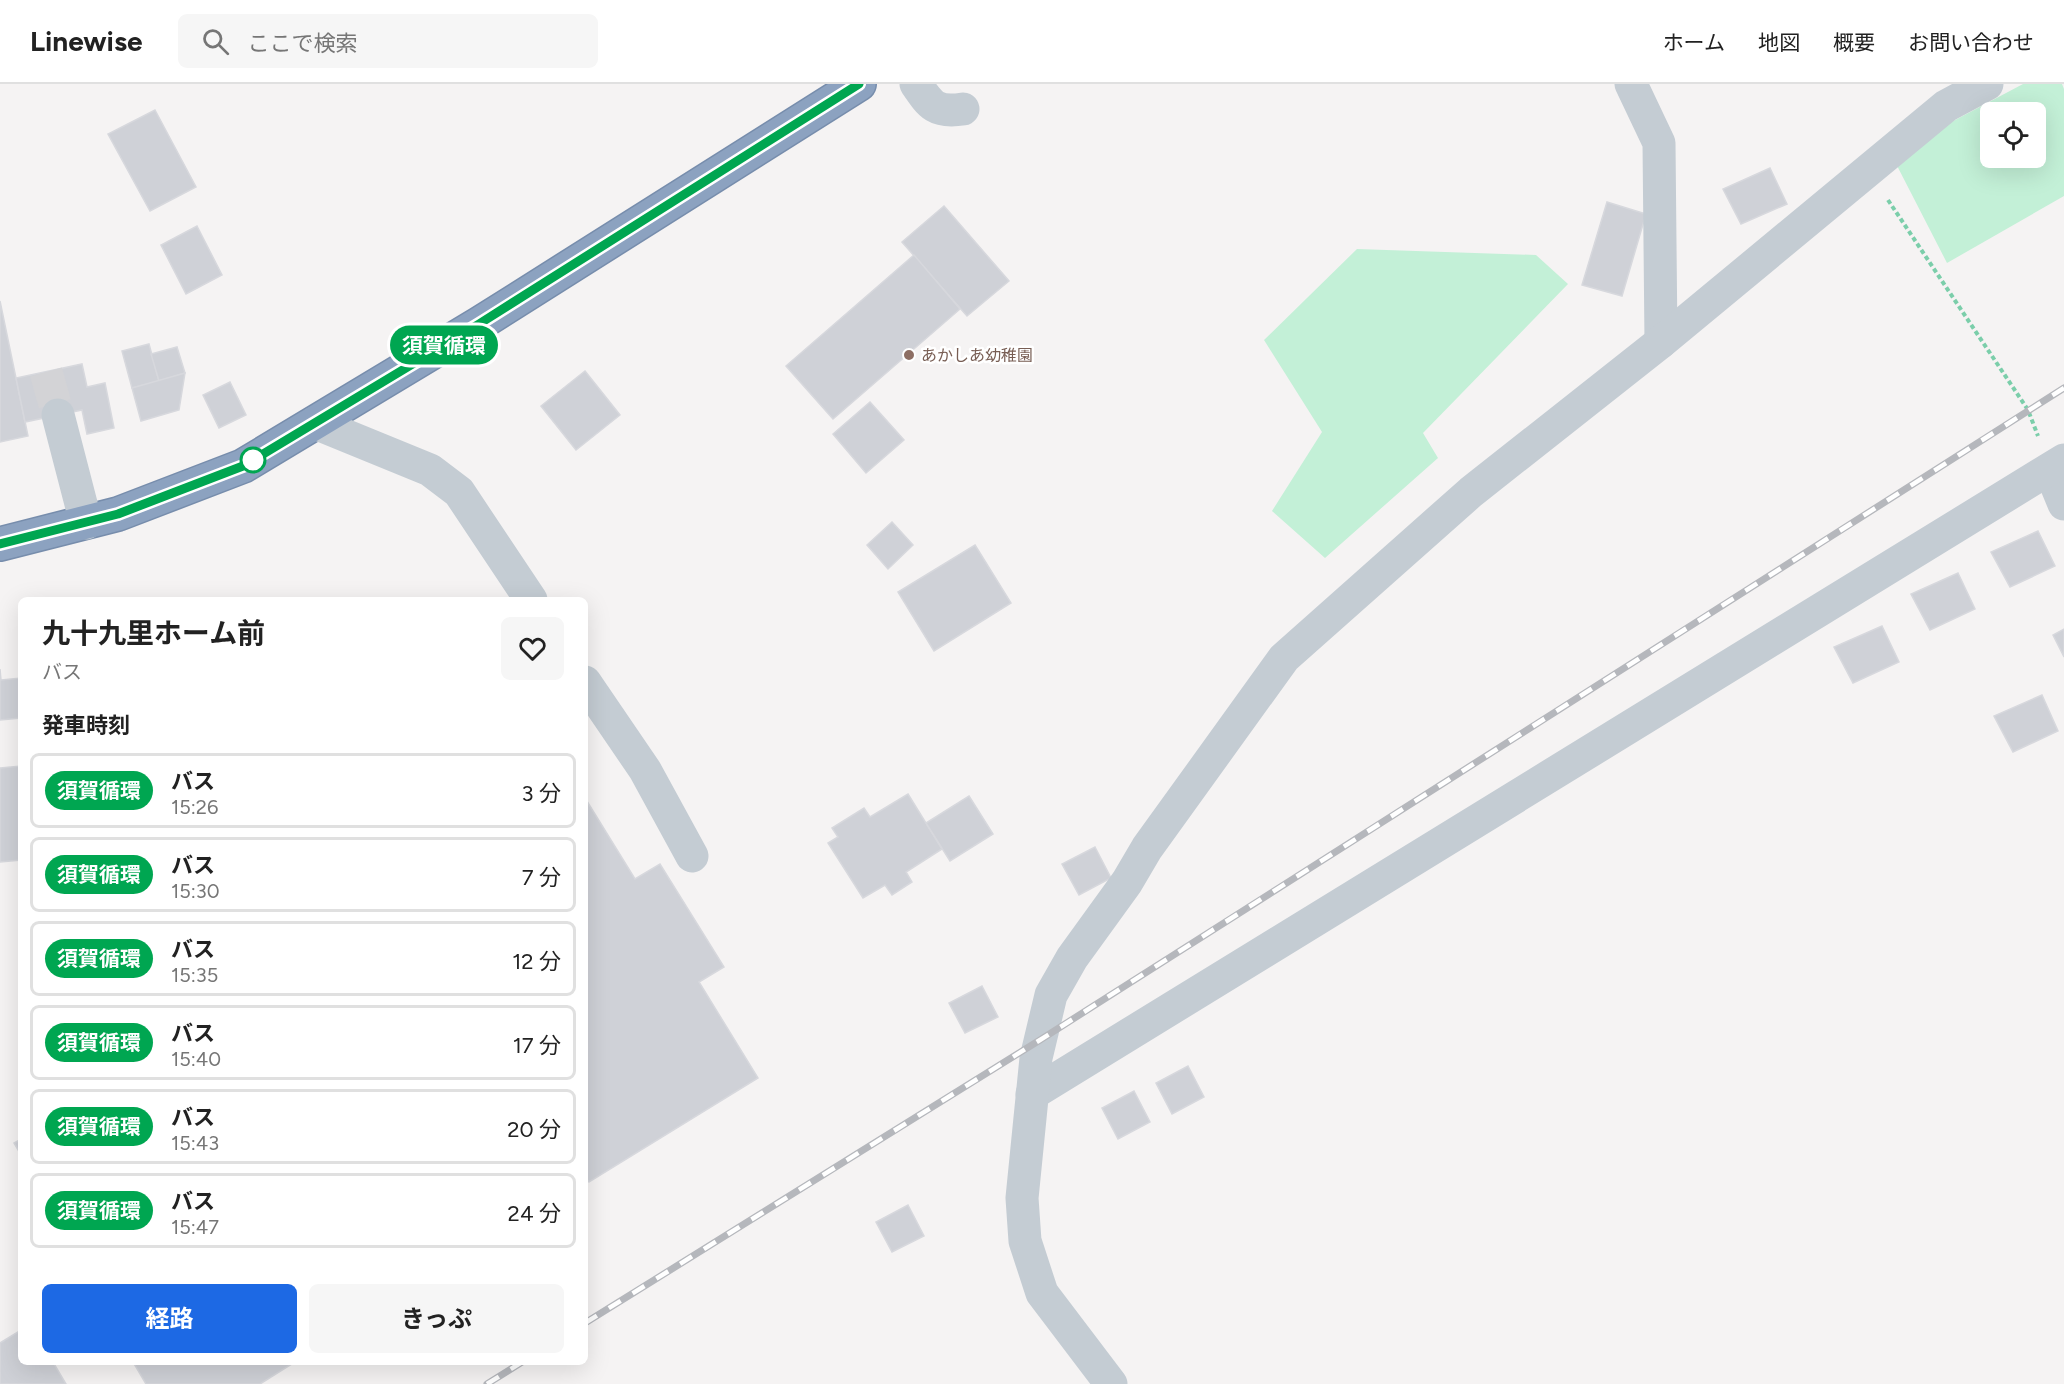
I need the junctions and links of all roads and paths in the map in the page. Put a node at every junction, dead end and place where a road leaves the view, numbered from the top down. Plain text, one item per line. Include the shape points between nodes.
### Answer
1 (859, 84) edge
2 (916, 84) edge
3 (1631, 84) edge
4 (1987, 84) edge
5 (963, 109) dead end
6 (1868, 169) junction
7 (1661, 342) junction
8 (58, 416) tunnel mouth
9 (315, 423) junction
10 (2057, 465) edge
11 (2064, 504) edge
12 (86, 523) junction
13 (0, 544) edge
14 (529, 597) edge
15 (588, 687) edge
16 (692, 856) dead end
17 (1032, 1094) junction
18 (1108, 1383) edge

1 - 9 highway
2 - 5 street via 929,103 944,112
3 - 7 street via 1659,143
4 - 6 street via 1946,106
6 - 7 street
6 - 10 path via 2028,410
7 - 17 street via 1471,492 1284,658 1072,958 1051,995
8 - 12 street
9 - 12 highway via 243,466
9 - 14 street via 430,470 459,492
10 - 11 street
10 - 17 street
12 - 13 highway
15 - 16 street via 645,770
17 - 18 street via 1022,1198 1025,1241 1042,1293

